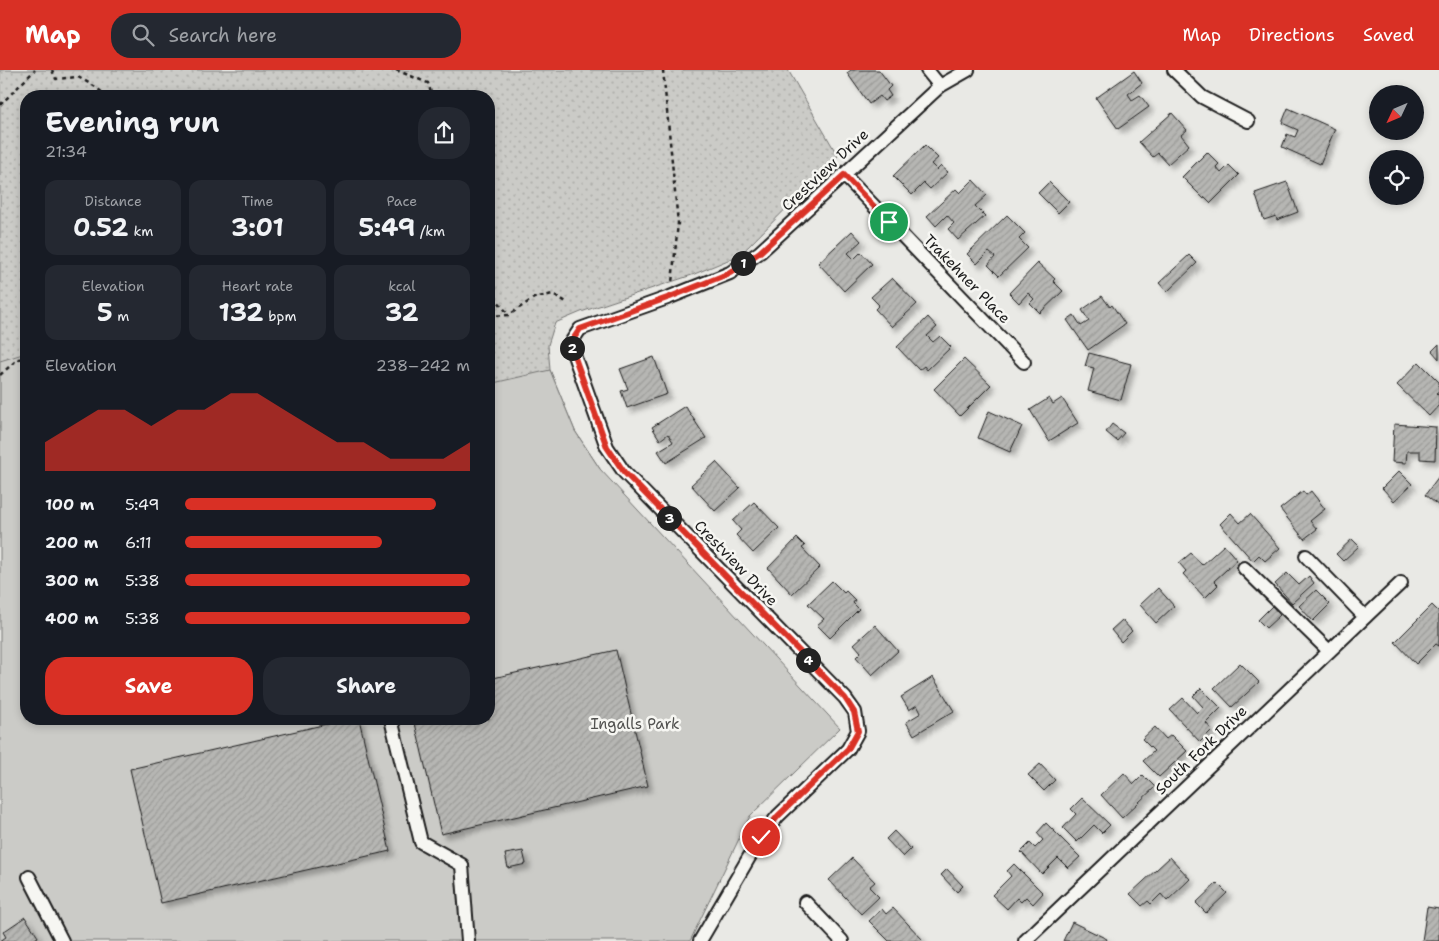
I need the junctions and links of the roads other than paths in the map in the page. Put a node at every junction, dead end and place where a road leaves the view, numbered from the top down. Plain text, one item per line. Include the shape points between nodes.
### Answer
1 (927, 70) edge
2 (968, 70) edge
3 (1174, 70) edge
4 (940, 86) junction
5 (1248, 121) dead end
6 (844, 175) junction
7 (1024, 362) dead end
8 (1306, 556) dead end
9 (1244, 568) dead end
10 (1400, 583) dead end
11 (1365, 617) junction
12 (1330, 651) junction
13 (392, 725) edge
14 (29, 877) dead end
15 (805, 902) dead end
16 (62, 941) edge
17 (468, 941) edge
18 (700, 941) edge
19 (842, 941) edge
20 (1024, 941) edge

1 - 4 street
2 - 4 street, Crestview Drive
3 - 5 street via 1202,98
4 - 6 street, Crestview Drive
6 - 7 street, Trakehner Place
6 - 18 street, Crestview Drive via 760,252 730,273 580,329 570,344 607,447 624,472 845,698 854,712 858,731 848,749 778,816 761,837
8 - 11 street
9 - 12 street
10 - 11 street, South Fork Drive
11 - 12 street, South Fork Drive
12 - 20 street, South Fork Drive
13 - 17 street via 421,842 462,865
14 - 16 street
15 - 19 street

